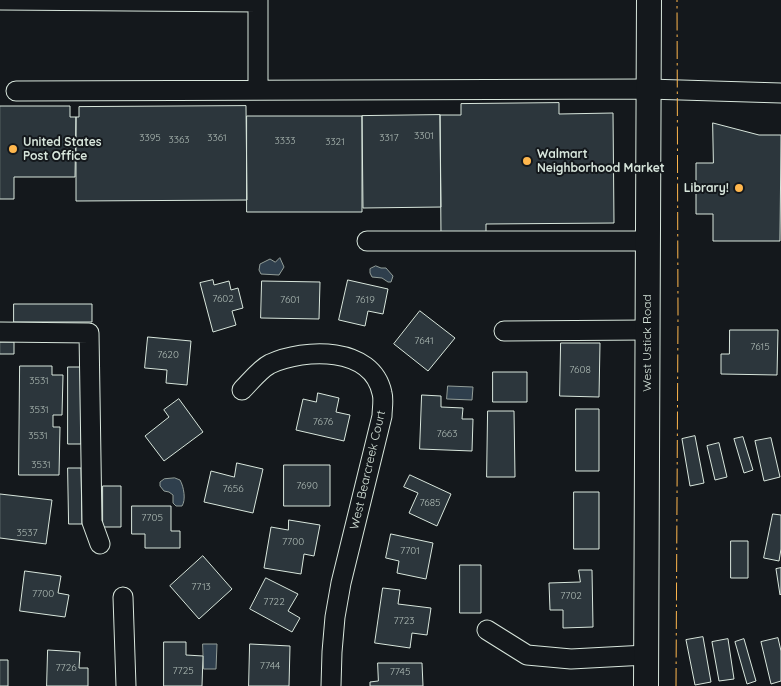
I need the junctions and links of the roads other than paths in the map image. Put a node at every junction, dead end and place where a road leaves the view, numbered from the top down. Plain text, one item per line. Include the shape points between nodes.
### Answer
1 (0, 0) edge
2 (648, 0) edge
3 (258, 1) edge
4 (648, 89) junction
5 (258, 90) junction
6 (16, 91) dead end
7 (781, 93) edge
8 (648, 240) junction
9 (367, 241) dead end
10 (646, 330) junction
11 (504, 331) dead end
12 (0, 332) edge
13 (242, 390) dead end
14 (100, 544) dead end
15 (123, 597) dead end
16 (488, 630) dead end
17 (646, 655) junction
18 (126, 686) edge
19 (331, 686) edge
20 (646, 686) edge

1 - 3 street
2 - 4 main road, West Ustick Road
3 - 5 street
4 - 5 street
4 - 7 street
4 - 8 main road, West Ustick Road
5 - 6 street
8 - 9 street
8 - 10 main road, West Ustick Road
10 - 11 street
10 - 17 main road, West Ustick Road
12 - 14 street via 89,333 92,522
13 - 19 street, West Bearcreek Court via 268,364 295,356 334,354 356,359 373,373 382,393 382,416 341,583 334,626
15 - 18 street
16 - 17 street via 527,655 571,659
17 - 20 main road, West Ustick Road

